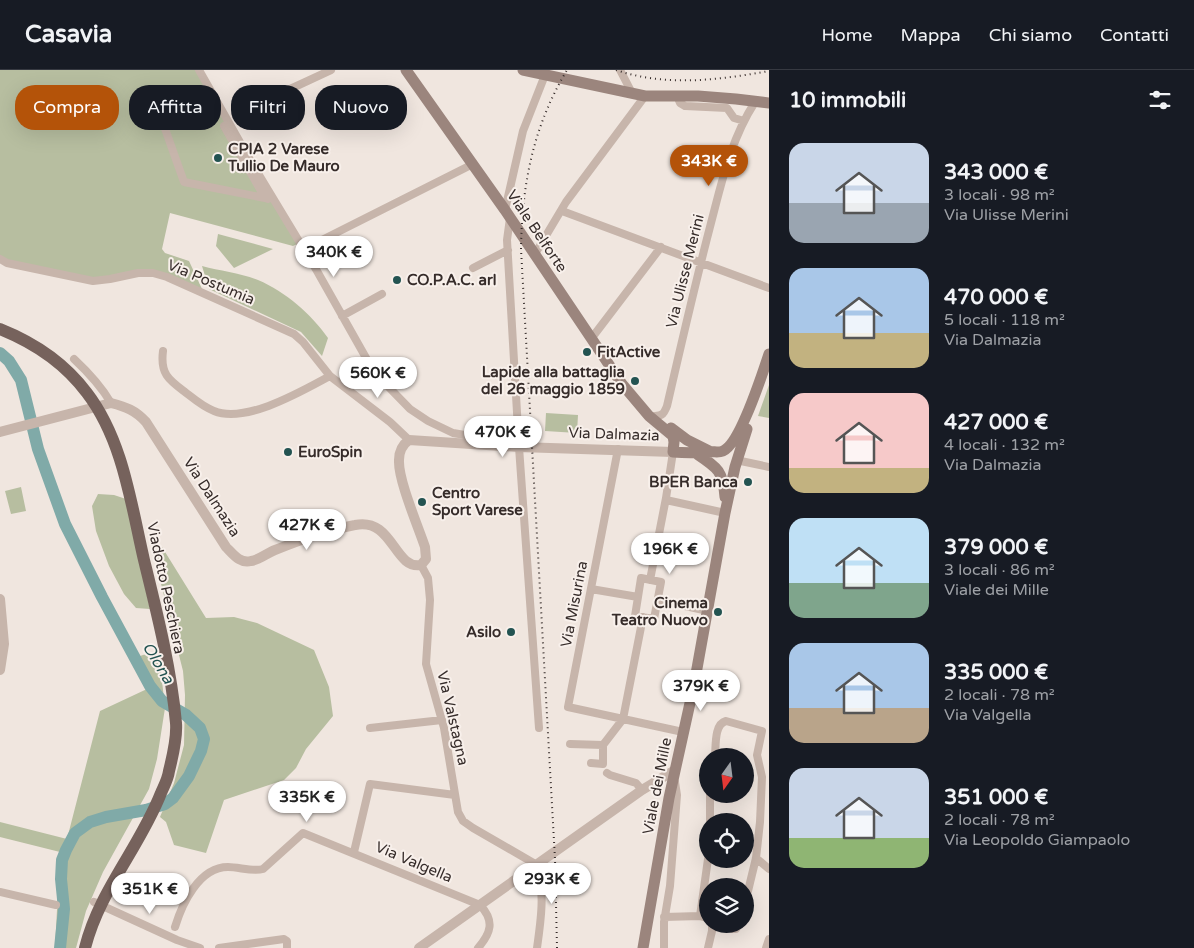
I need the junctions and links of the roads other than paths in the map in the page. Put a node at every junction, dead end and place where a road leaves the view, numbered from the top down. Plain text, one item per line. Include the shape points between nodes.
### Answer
1 (198, 70) edge
2 (331, 70) edge
3 (525, 70) edge
4 (620, 70) edge
5 (409, 72) edge
6 (545, 75) junction
7 (299, 85) edge
8 (632, 93) junction
9 (645, 96) junction
10 (769, 97) edge
11 (701, 101) junction
12 (755, 102) junction
13 (769, 103) edge
14 (744, 121) junction
15 (224, 126) dead end
16 (165, 130) edge
17 (474, 164) junction
18 (265, 198) junction
19 (275, 201) junction
20 (562, 211) junction
21 (507, 214) junction
22 (518, 230) junction
23 (508, 238) junction
24 (661, 247) junction
25 (304, 249) junction
26 (508, 250) junction
27 (535, 254) junction
28 (0, 259) edge
29 (700, 262) junction
30 (473, 268) dead end
31 (769, 288) edge
32 (382, 294) dead end
33 (342, 316) junction
34 (0, 329) edge
35 (591, 339) junction
36 (163, 351) dead end
37 (769, 354) edge
38 (74, 359) dead end
39 (330, 376) junction
40 (111, 403) junction
41 (643, 408) junction
42 (655, 416) junction
43 (668, 428) junction
44 (0, 432) edge
45 (409, 440) junction
46 (489, 444) junction
47 (519, 446) junction
48 (618, 449) junction
49 (673, 452) junction
50 (709, 452) junction
51 (735, 452) junction
52 (697, 454) junction
53 (769, 467) edge
54 (728, 479) junction
55 (666, 500) junction
56 (725, 513) junction
57 (421, 566) junction
58 (650, 580) junction
59 (591, 589) junction
60 (638, 597) junction
61 (0, 599) edge
62 (658, 600) junction
63 (708, 611) junction
64 (643, 617) junction
65 (0, 670) edge
66 (623, 719) junction
67 (442, 720) junction
68 (370, 728) dead end
69 (540, 728) dead end
70 (683, 732) junction
71 (570, 744) dead end
72 (603, 745) junction
73 (716, 748) edge
74 (591, 763) dead end
75 (761, 767) junction
76 (769, 770) edge
77 (607, 772) dead end
78 (674, 772) junction
79 (642, 790) junction
80 (455, 796) junction
81 (354, 852) junction
82 (756, 858) junction
83 (537, 865) junction
84 (769, 869) edge
85 (751, 878) edge
86 (0, 892) edge
87 (94, 902) dead end
88 (56, 905) dead end
89 (480, 905) junction
90 (664, 917) junction
91 (699, 917) edge
92 (175, 927) dead end
93 (712, 933) edge
94 (769, 939) edge
95 (84, 948) edge
96 (200, 948) edge
97 (219, 948) edge
98 (286, 948) edge
99 (419, 948) edge
100 (478, 948) edge
101 (537, 948) edge
102 (643, 948) edge
103 (664, 948) edge
104 (708, 948) edge
105 (766, 948) edge

1 - 19 street
2 - 7 street
3 - 6 main road
4 - 8 street
5 - 17 main road, Viale Belforte
6 - 8 main road
6 - 21 street via 523,131
8 - 9 main road
9 - 11 main road via 677,96
9 - 20 street
10 - 11 main road via 736,94
11 - 12 main road
11 - 14 street via 726,108 734,118
12 - 13 main road
12 - 14 street, Via Ulisse Merini
14 - 29 street, Via Ulisse Merini via 729,153
15 - 18 street
16 - 18 street via 184,182
17 - 21 main road, Viale Belforte
17 - 25 street
18 - 19 street
19 - 25 street
20 - 24 street
20 - 27 street
21 - 22 main road, Viale Belforte
21 - 23 street
22 - 23 street
22 - 27 main road, Viale Belforte
23 - 26 street
24 - 29 street
24 - 35 street
25 - 33 street
26 - 30 street
26 - 47 street
27 - 35 main road, Viale Belforte
28 - 39 street, Via Postumia via 93,281 138,273 167,277 294,334
29 - 31 street
29 - 42 street, Via Ulisse Merini via 667,406 663,414
32 - 33 street
33 - 46 street via 374,372 410,409 443,429 462,436 482,437 488,439
34 - 95 main road, Viadotto Peschiera, bridge via 24,339 64,366 88,394 106,424 123,467 163,641 176,725 169,772 153,814 95,916
35 - 41 main road, Viale Belforte
36 - 39 street via 165,374 169,380 216,412 251,412 288,398
37 - 51 main road, Viale dei Mille via 753,400 752,413
38 - 40 street via 96,380
39 - 45 street, Via Postumia
40 - 44 street
40 - 57 street, Via Dalmazia via 129,408 146,422 226,547 237,559 250,562 309,537 363,524 384,533 410,565
41 - 42 main road, Viale Belforte
41 - 43 main road, Viale Belforte
42 - 43 main road, Viale Belforte
43 - 49 main road via 674,439
43 - 50 main road
45 - 46 street, Via Dalmazia
45 - 57 street via 404,443 400,454 399,469 425,547 426,559
46 - 47 street, Via Dalmazia
47 - 48 street, Via Dalmazia
47 - 69 street
48 - 49 street, Via Dalmazia
48 - 59 street, Via Misurina
49 - 52 main road
49 - 55 street
50 - 51 main road
50 - 52 main road
51 - 53 street
51 - 54 main road, Viale dei Mille
52 - 54 main road
54 - 56 main road, Viale dei Mille
55 - 56 street
55 - 58 street
56 - 63 main road, Viale dei Mille
57 - 67 street, Via Valstagna via 428,578 430,600 426,664
58 - 60 street via 641,578
58 - 62 street via 661,582
59 - 60 street
59 - 66 street, Via Misurina via 568,707
60 - 64 street via 635,616
61 - 65 street via 4,644
62 - 63 street
62 - 64 street via 654,619
63 - 70 main road, Viale dei Mille
64 - 66 street
66 - 70 street, Via Misurina
66 - 72 street
67 - 68 street
67 - 80 street, Via Valstagna
70 - 78 main road, Viale dei Mille
71 - 72 street
72 - 74 street via 603,764
73 - 75 street via 722,722 762,731 757,756
75 - 76 street
75 - 82 street
77 - 79 street via 638,784
78 - 79 street
78 - 90 street via 677,801 670,886
78 - 102 main road, Viale dei Mille
79 - 83 street
80 - 81 street via 370,784
80 - 83 street, Via Valstagna via 463,821
81 - 89 street, Via Valgella
81 - 92 street, Via Valgella via 303,833 262,869 222,867 208,875 188,894
82 - 84 street
82 - 85 street
83 - 89 street
83 - 101 street via 542,882
86 - 88 street
87 - 96 street
89 - 99 street
89 - 100 street via 490,927
90 - 91 street
90 - 103 street
93 - 104 street
94 - 105 street
97 - 98 street via 284,938

